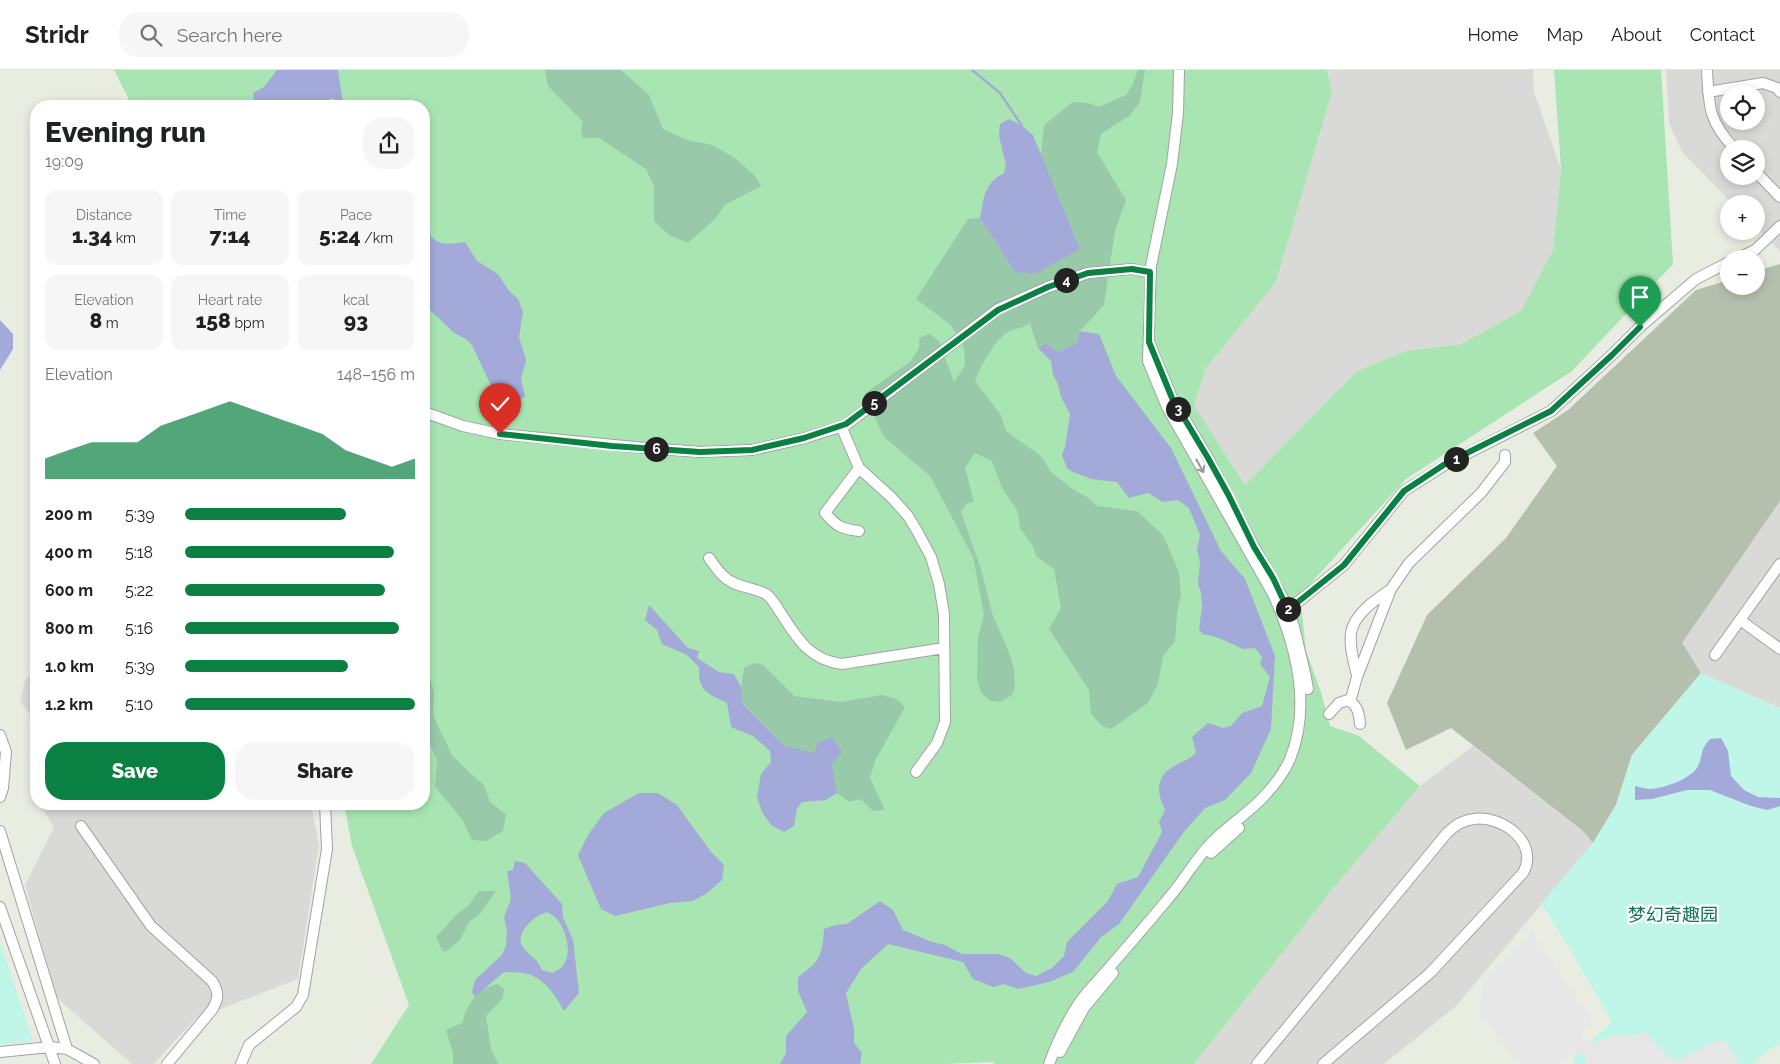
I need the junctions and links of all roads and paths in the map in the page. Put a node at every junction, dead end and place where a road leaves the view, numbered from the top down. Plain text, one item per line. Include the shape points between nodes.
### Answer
1 (1179, 70) edge
2 (1707, 70) edge
3 (1708, 92) junction
4 (1780, 92) edge
5 (1726, 140) edge
6 (1765, 181) edge
7 (1780, 196) edge
8 (1780, 226) edge
9 (1755, 250) edge
10 (1720, 267) edge
11 (1150, 272) junction
12 (430, 414) edge
13 (841, 426) junction
14 (1505, 455) dead end
15 (859, 468) junction
16 (859, 531) dead end
17 (709, 558) dead end
18 (1780, 564) edge
19 (1391, 589) junction
20 (1286, 613) junction
21 (1740, 620) junction
22 (944, 648) junction
23 (1780, 649) edge
24 (1714, 655) dead end
25 (1357, 678) junction
26 (1350, 702) junction
27 (1329, 714) dead end
28 (1360, 724) dead end
29 (0, 735) edge
30 (916, 772) dead end
31 (0, 797) edge
32 (325, 810) edge
33 (81, 826) dead end
34 (0, 831) edge
35 (0, 906) edge
36 (50, 1047) junction
37 (67, 1050) junction
38 (0, 1052) edge
39 (55, 1064) edge
40 (94, 1064) edge
41 (167, 1064) edge
42 (241, 1064) edge
43 (1049, 1064) edge
44 (1056, 1064) edge
45 (1257, 1064) edge
46 (1322, 1064) edge

1 - 11 street via 1172,164
2 - 3 street
3 - 4 street via 1763,82
3 - 5 street via 1713,121
6 - 7 street
8 - 9 street
10 - 20 street via 1696,279 1551,411 1445,464 1404,491 1344,565
11 - 13 street via 1132,269 1088,273 998,310
11 - 20 street via 1148,361 1168,407
12 - 13 street via 500,434 700,452 752,450
13 - 15 street
14 - 19 street via 1505,462 1481,493 1409,563
15 - 16 street via 825,513 844,530
15 - 22 street via 908,516 931,557 944,614
17 - 22 street via 721,574 735,584 766,594 803,646 830,662 842,664
18 - 21 street
19 - 25 street
19 - 25 street via 1373,601 1351,632
20 - 43 street via 1302,695 1290,759 1266,794 1197,858 1172,894 1080,1001
20 - 44 street via 1294,627 1308,690 1308,712 1296,760 1263,806 1201,864 1084,1008
21 - 23 street
21 - 24 street
22 - 30 street via 945,722 937,742
25 - 26 street
26 - 27 street via 1339,703
26 - 28 street via 1359,712
29 - 31 street via 6,752
32 - 42 street via 327,849 303,995 296,1007 249,1045
33 - 41 street via 151,926 212,981 217,990 218,1000 212,1010
34 - 37 street
35 - 36 street
36 - 37 street
36 - 38 street
36 - 39 street
37 - 40 street
45 - 46 street via 1446,833 1460,823 1484,818 1517,834 1528,853 1529,864 1524,873 1430,973

